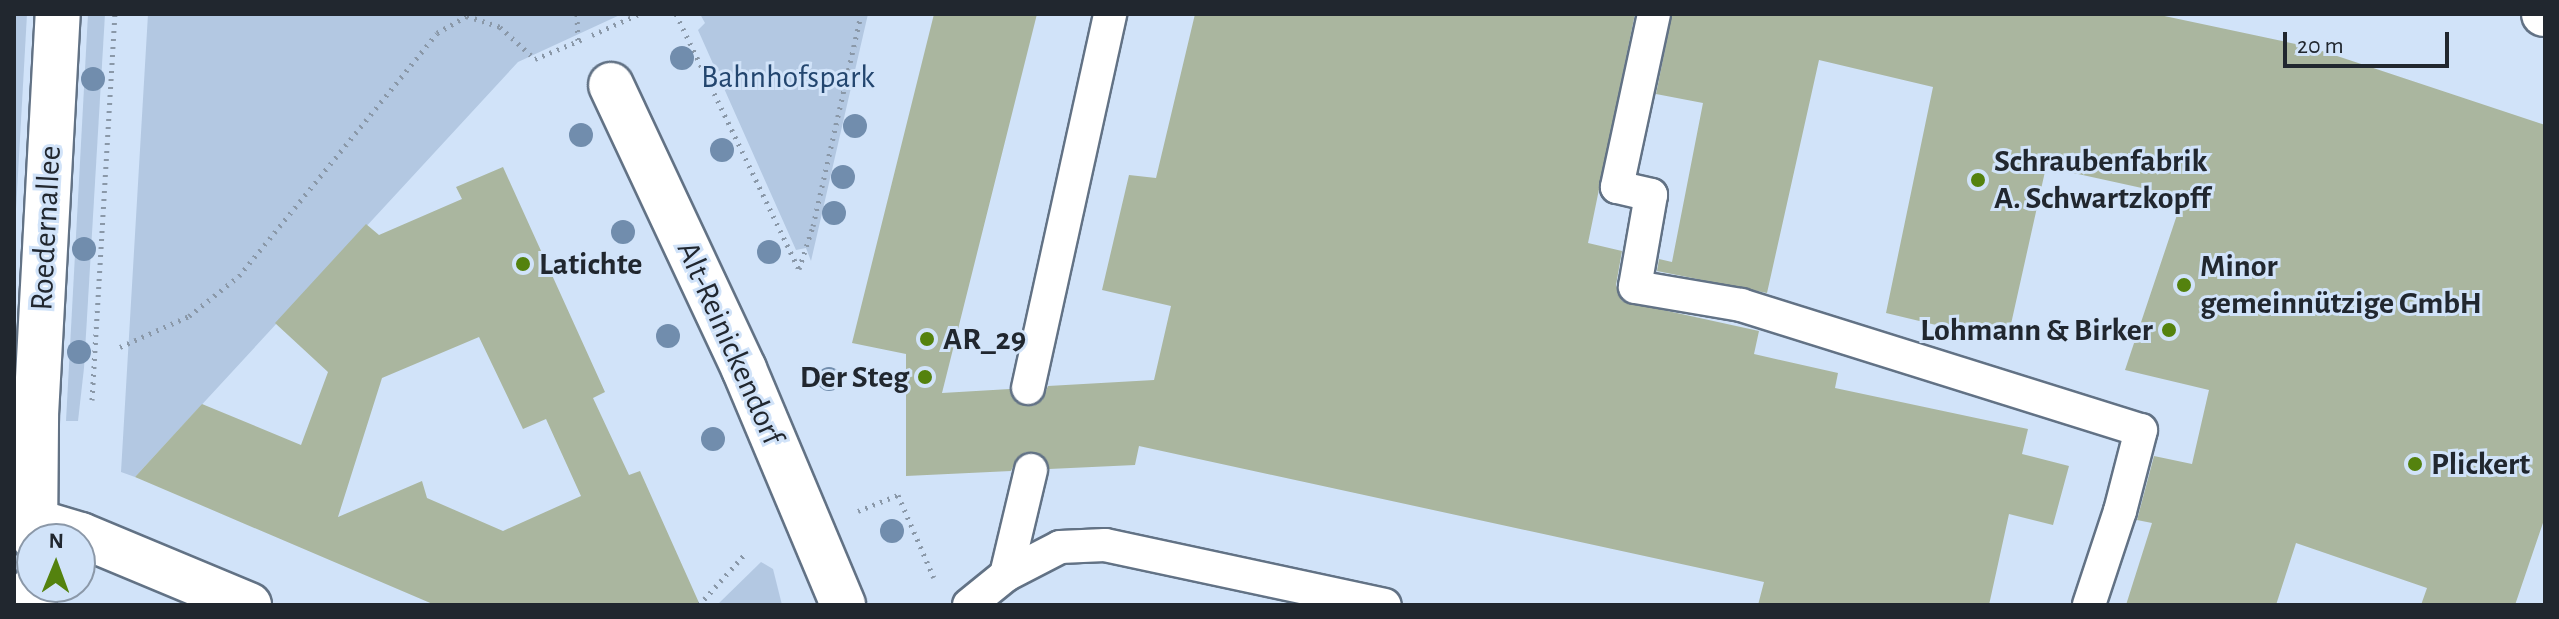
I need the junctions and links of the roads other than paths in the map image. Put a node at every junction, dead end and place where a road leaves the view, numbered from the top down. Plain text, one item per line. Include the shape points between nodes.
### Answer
1 (58, 14) edge
2 (1110, 14) edge
3 (1654, 14) edge
4 (611, 85) dead end
5 (1028, 388) dead end
6 (1031, 470) dead end
7 (28, 523) edge
8 (96, 549) edge
9 (1006, 575) junction
10 (976, 603) edge
11 (249, 605) edge
12 (843, 605) edge
13 (1385, 605) edge
14 (2089, 605) edge

1 - 7 street, Roedernallee
2 - 5 lane
3 - 14 lane via 1617,187 1651,195 1635,287 1741,305 2141,430
4 - 12 street, Alt-Reinickendorf via 744,369
6 - 9 lane
8 - 11 street
9 - 10 lane
9 - 13 lane via 1060,547 1105,545

